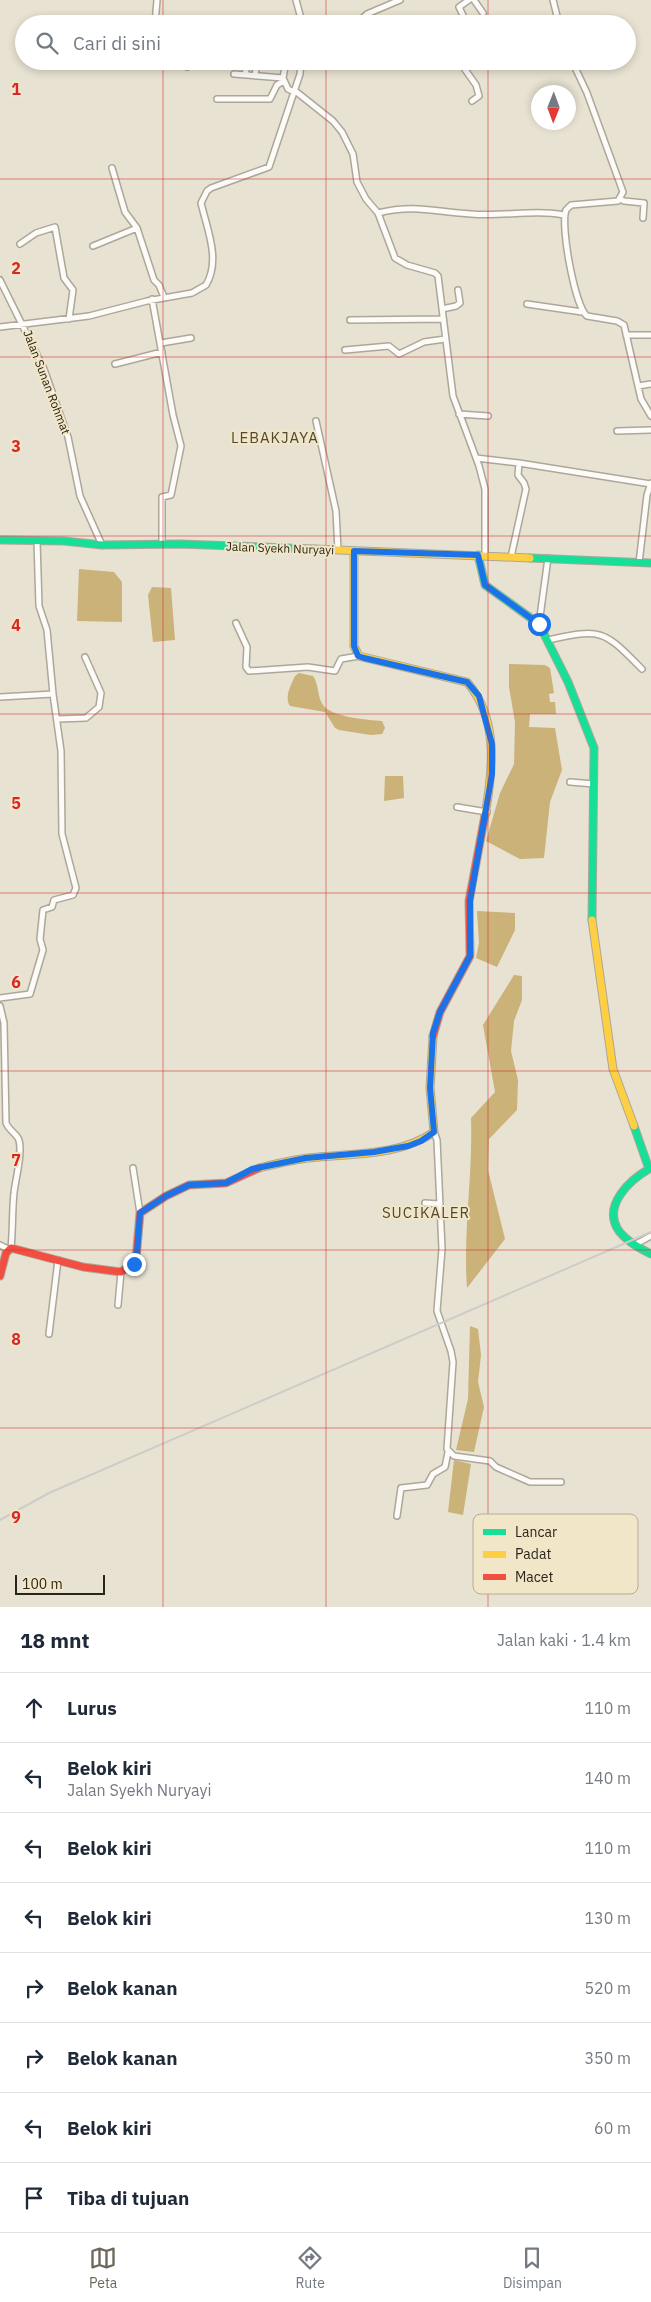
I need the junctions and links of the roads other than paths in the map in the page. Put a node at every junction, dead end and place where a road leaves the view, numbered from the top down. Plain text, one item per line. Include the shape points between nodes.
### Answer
1 (157, 0) edge
2 (296, 0) edge
3 (400, 0) edge
4 (469, 0) edge
5 (474, 0) edge
6 (553, 0) edge
7 (483, 12) dead end
8 (156, 15) edge
9 (300, 15) edge
10 (366, 15) edge
11 (463, 15) edge
12 (556, 15) edge
13 (246, 70) edge
14 (256, 70) edge
15 (285, 70) edge
16 (300, 70) edge
17 (465, 70) edge
18 (576, 70) edge
19 (234, 74) dead end
20 (246, 75) junction
21 (255, 76) junction
22 (284, 79) junction
23 (292, 91) junction
24 (217, 99) dead end
25 (472, 101) dead end
26 (112, 168) dead end
27 (620, 199) junction
28 (378, 213) junction
29 (564, 215) junction
30 (643, 218) dead end
31 (137, 228) junction
32 (20, 244) dead end
33 (93, 246) dead end
34 (0, 280) edge
35 (458, 290) dead end
36 (164, 297) junction
37 (152, 300) junction
38 (527, 304) dead end
39 (442, 309) junction
40 (582, 312) junction
41 (69, 318) junction
42 (443, 319) junction
43 (350, 320) dead end
44 (24, 326) junction
45 (0, 328) edge
46 (651, 334) edge
47 (626, 336) junction
48 (191, 338) dead end
49 (445, 339) junction
50 (161, 343) junction
51 (345, 350) dead end
52 (162, 352) junction
53 (115, 364) dead end
54 (651, 384) edge
55 (638, 386) junction
56 (459, 414) junction
57 (651, 415) edge
58 (488, 416) dead end
59 (316, 421) dead end
60 (651, 430) edge
61 (617, 431) dead end
62 (476, 458) junction
63 (520, 463) junction
64 (651, 484) edge
65 (0, 540) edge
66 (37, 541) junction
67 (162, 544) junction
68 (102, 545) junction
69 (338, 550) junction
70 (354, 551) junction
71 (481, 556) junction
72 (511, 557) junction
73 (548, 558) junction
74 (639, 563) junction
75 (651, 563) edge
76 (236, 623) dead end
77 (539, 624) junction
78 (548, 640) junction
79 (358, 656) junction
80 (85, 657) dead end
81 (642, 669) dead end
82 (53, 694) junction
83 (0, 697) edge
84 (57, 719) junction
85 (570, 782) dead end
86 (594, 784) junction
87 (457, 807) dead end
88 (486, 812) junction
89 (0, 998) edge
90 (0, 1006) edge
91 (434, 1132) junction
92 (133, 1168) dead end
93 (650, 1171) edge
94 (425, 1203) dead end
95 (439, 1204) junction
96 (140, 1213) junction
97 (651, 1236) edge
98 (636, 1244) junction
99 (0, 1245) edge
100 (10, 1248) junction
101 (651, 1254) edge
102 (58, 1260) junction
103 (121, 1272) junction
104 (0, 1276) edge
105 (118, 1305) dead end
106 (49, 1334) dead end
107 (448, 1452) junction
108 (560, 1482) dead end
109 (398, 1516) dead end

1 - 8 street
2 - 9 street
3 - 10 street
4 - 11 street via 459,7
5 - 7 street
6 - 12 street
13 - 20 street
14 - 21 street
15 - 22 street
16 - 23 street
17 - 25 street via 479,96
18 - 27 street via 604,137 622,192
19 - 20 street
20 - 21 street
21 - 22 street
22 - 23 street
22 - 24 street via 270,99
23 - 28 street via 333,121 342,132 353,154 357,182
23 - 36 street via 269,167 211,188 203,197 201,203 213,251 206,285 192,293
26 - 31 street via 125,212
27 - 29 street via 571,205
27 - 30 street via 644,203
28 - 29 street via 414,207 471,214 547,212
28 - 39 street via 395,258 438,276
29 - 40 street via 564,231
31 - 33 street
31 - 36 street via 154,280
32 - 41 street via 36,233 55,227 64,278 73,290
34 - 44 street, Jalan Sunan Rohmat via 10,305
35 - 39 street via 460,303
36 - 37 street
37 - 41 street
37 - 50 street
38 - 40 street
39 - 42 street
40 - 47 street via 587,316 622,322
41 - 44 street
42 - 43 street
42 - 49 street
44 - 45 street
44 - 68 street, Jalan Sunan Rohmat via 59,409 80,496
46 - 47 street
47 - 55 street
48 - 50 street
49 - 51 street via 424,342 399,354 389,346
49 - 56 street via 452,391
50 - 52 street
52 - 53 street
52 - 67 street via 181,446 171,494 162,497
54 - 55 street
55 - 57 street via 642,402
56 - 58 street
56 - 62 street
59 - 69 street via 336,511
60 - 61 street
62 - 63 street
62 - 71 street via 486,493
63 - 64 street
63 - 72 street via 518,475 526,489
64 - 74 street via 646,496
65 - 66 street, Jalan Syekh Nuryayi
66 - 68 street, Jalan Syekh Nuryayi
66 - 82 street via 39,606 47,630
67 - 68 street, Jalan Syekh Nuryayi
67 - 69 street, Jalan Syekh Nuryayi
69 - 70 street, Jalan Syekh Nuryayi
70 - 71 street, Jalan Syekh Nuryayi
70 - 79 street via 354,646
71 - 72 street, Jalan Syekh Nuryayi
71 - 77 street via 485,585
72 - 73 street, Jalan Syekh Nuryayi
73 - 74 street, Jalan Syekh Nuryayi
73 - 77 street
74 - 75 street, Jalan Syekh Nuryayi
76 - 79 street via 247,647 248,671 308,667 335,671 341,659
77 - 78 street
78 - 81 street via 578,634 602,635 613,640
78 - 86 street via 594,748
79 - 88 street via 460,679 477,692 492,744 492,774
80 - 84 street via 101,693 99,707 86,718
82 - 83 street
82 - 84 street
84 - 89 street via 62,834 75,892 72,896 54,899 52,907 43,910 40,939 43,950 30,994
85 - 86 street
86 - 93 street via 592,931 613,1069
87 - 88 street
88 - 91 street via 470,901 470,956 440,1012 433,1033 430,1088
90 - 100 street via 4,1023 6,1123 19,1143
91 - 95 street
91 - 96 street via 408,1146 306,1158 252,1169 226,1183 189,1185
92 - 96 street
93 - 98 street via 624,1187 614,1209 617,1229
94 - 95 street
95 - 107 street via 442,1249 437,1311 453,1362
96 - 103 street via 136,1259
97 - 98 street
98 - 101 street
99 - 100 street
100 - 102 street
100 - 104 street
102 - 103 street
102 - 106 street
103 - 105 street
107 - 108 street via 454,1456 490,1460 496,1467 530,1482
107 - 109 street via 445,1467 433,1474 427,1485 401,1488

